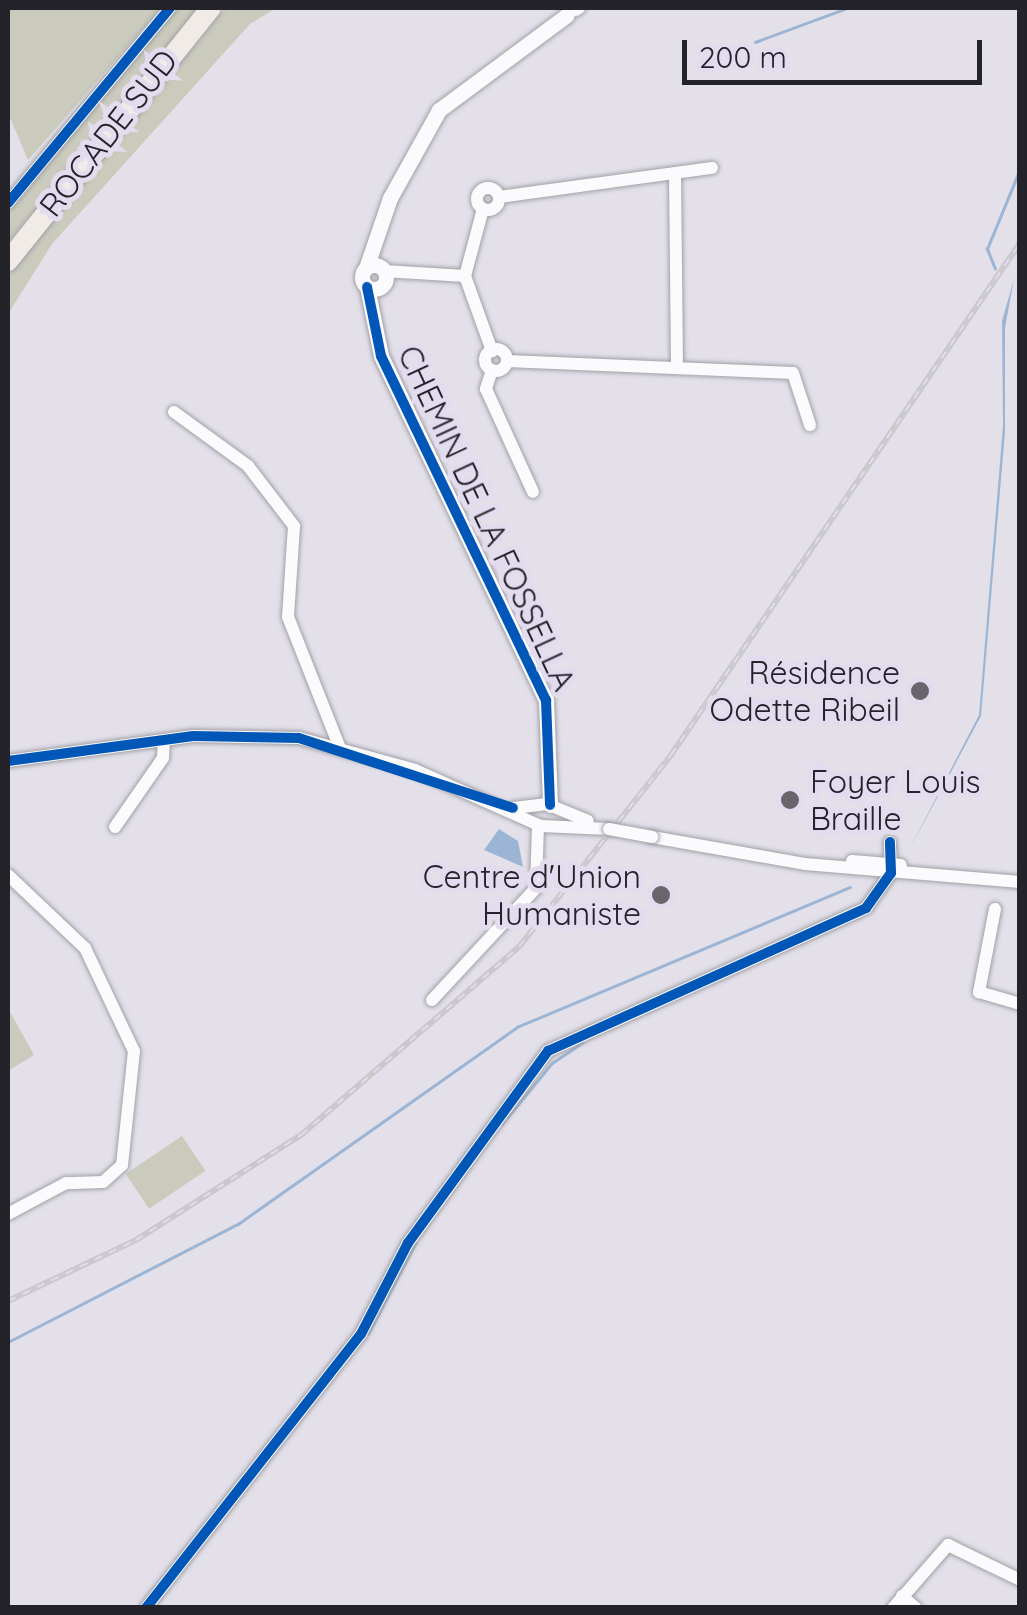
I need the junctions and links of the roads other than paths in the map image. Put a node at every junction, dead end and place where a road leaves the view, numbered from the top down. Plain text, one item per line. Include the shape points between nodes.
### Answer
1 (170, 8) edge
2 (211, 8) edge
3 (572, 9) edge
4 (712, 168) dead end
5 (674, 174) junction
6 (8, 203) edge
7 (8, 261) edge
8 (465, 276) junction
9 (377, 278) junction
10 (492, 350) junction
11 (507, 361) junction
12 (678, 361) junction
13 (492, 370) junction
14 (174, 412) dead end
15 (810, 425) dead end
16 (532, 492) dead end
17 (164, 742) junction
18 (339, 746) junction
19 (8, 761) edge
20 (544, 812) junction
21 (115, 827) dead end
22 (890, 842) dead end
23 (886, 868) junction
24 (8, 875) edge
25 (1016, 882) edge
26 (995, 909) dead end
27 (432, 1000) dead end
28 (1020, 1004) edge
29 (8, 1214) edge
30 (1020, 1580) edge
31 (898, 1602) edge
32 (146, 1608) edge
33 (916, 1608) edge

1 - 6 street
2 - 7 main road, ROCADE SUD
3 - 9 street, CHEMIN DE LA FOSSELLA via 439,110 374,241
4 - 5 street
5 - 8 street via 498,198 481,191 483,208
5 - 12 street
8 - 9 street
8 - 10 street
9 - 20 street, CHEMIN DE LA FOSSELLA via 374,325 381,356 546,700 555,757
10 - 11 street
10 - 13 street
11 - 12 street
11 - 13 street
12 - 15 street via 774,379 793,373
13 - 16 street via 486,389
14 - 18 street via 248,466 294,526 288,617
17 - 18 street via 231,734
17 - 19 street
17 - 21 street via 164,758
18 - 20 street via 514,808
20 - 23 street, bridge via 759,856
20 - 27 street via 536,888
22 - 23 street
23 - 25 street
23 - 32 street via 866,908 548,1051 422,1222 361,1334
24 - 29 street via 86,948 134,1052 122,1166 103,1182 66,1183
26 - 28 street via 979,992
30 - 31 street via 948,1545
31 - 33 street

